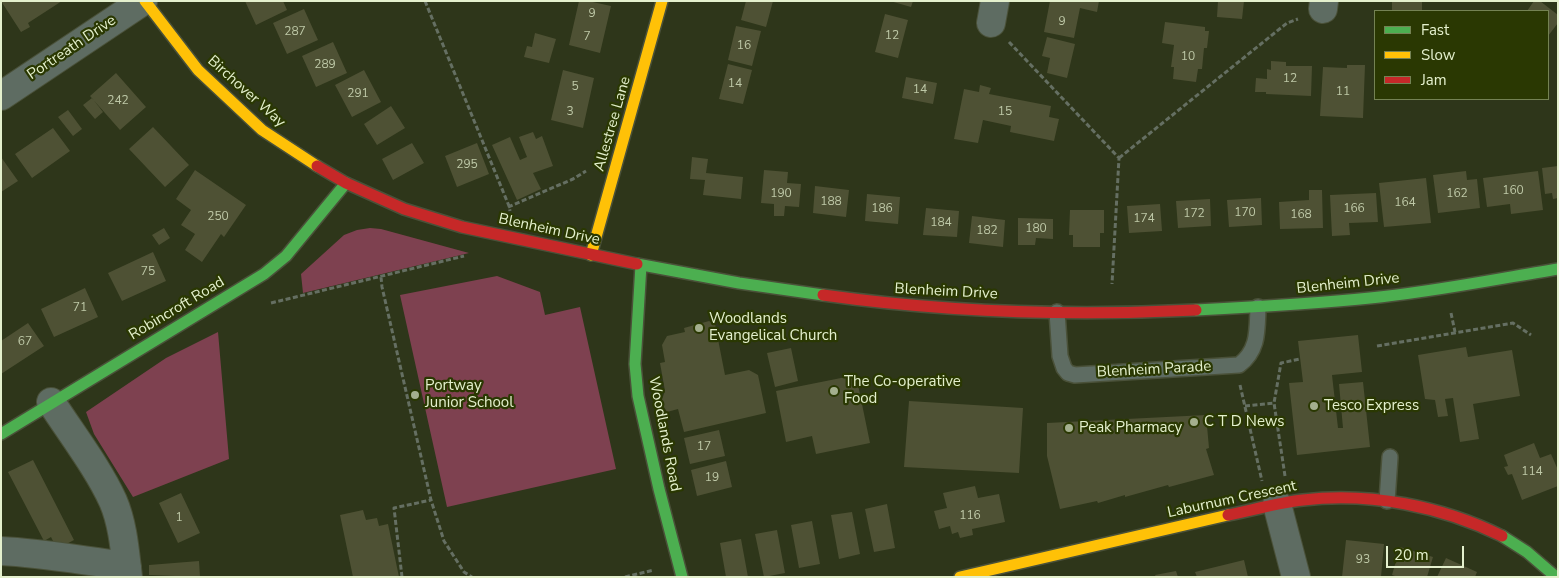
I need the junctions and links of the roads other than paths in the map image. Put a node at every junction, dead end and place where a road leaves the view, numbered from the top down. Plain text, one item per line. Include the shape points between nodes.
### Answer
1 (144, 1) edge
2 (662, 1) edge
3 (1, 96) edge
4 (346, 184) junction
5 (591, 255) junction
6 (642, 265) junction
7 (1558, 269) edge
8 (1258, 307) junction
9 (1057, 312) junction
10 (51, 402) junction
11 (1, 434) edge
12 (1390, 457) dead end
13 (1387, 501) junction
14 (1278, 504) junction
15 (1, 551) edge
16 (127, 571) edge
17 (682, 577) edge
18 (960, 577) edge
19 (1296, 577) edge
20 (1556, 577) edge

1 - 3 street, Portreath Drive
1 - 4 street, Birchover Way via 198,70 262,130
2 - 5 street, Allestree Lane
4 - 5 street, Blenheim Drive via 404,209 462,227
4 - 10 street, Robincroft Road via 286,256 264,274
5 - 6 street, Blenheim Drive
6 - 9 street, Blenheim Drive via 853,300
6 - 17 street, Woodlands Road via 636,339 638,396
7 - 8 street, Blenheim Drive via 1389,296
8 - 9 street, Blenheim Drive
8 - 9 lane, Blenheim Parade via 1255,346 1239,365 1075,375 1064,368 1060,356
10 - 11 street, Robincroft Road
10 - 16 street via 113,501
12 - 13 lane
13 - 14 street, Laburnum Crescent via 1318,498
13 - 20 street, Laburnum Crescent via 1430,509 1509,539
14 - 18 street, Laburnum Crescent
14 - 19 street
15 - 16 street via 36,553

